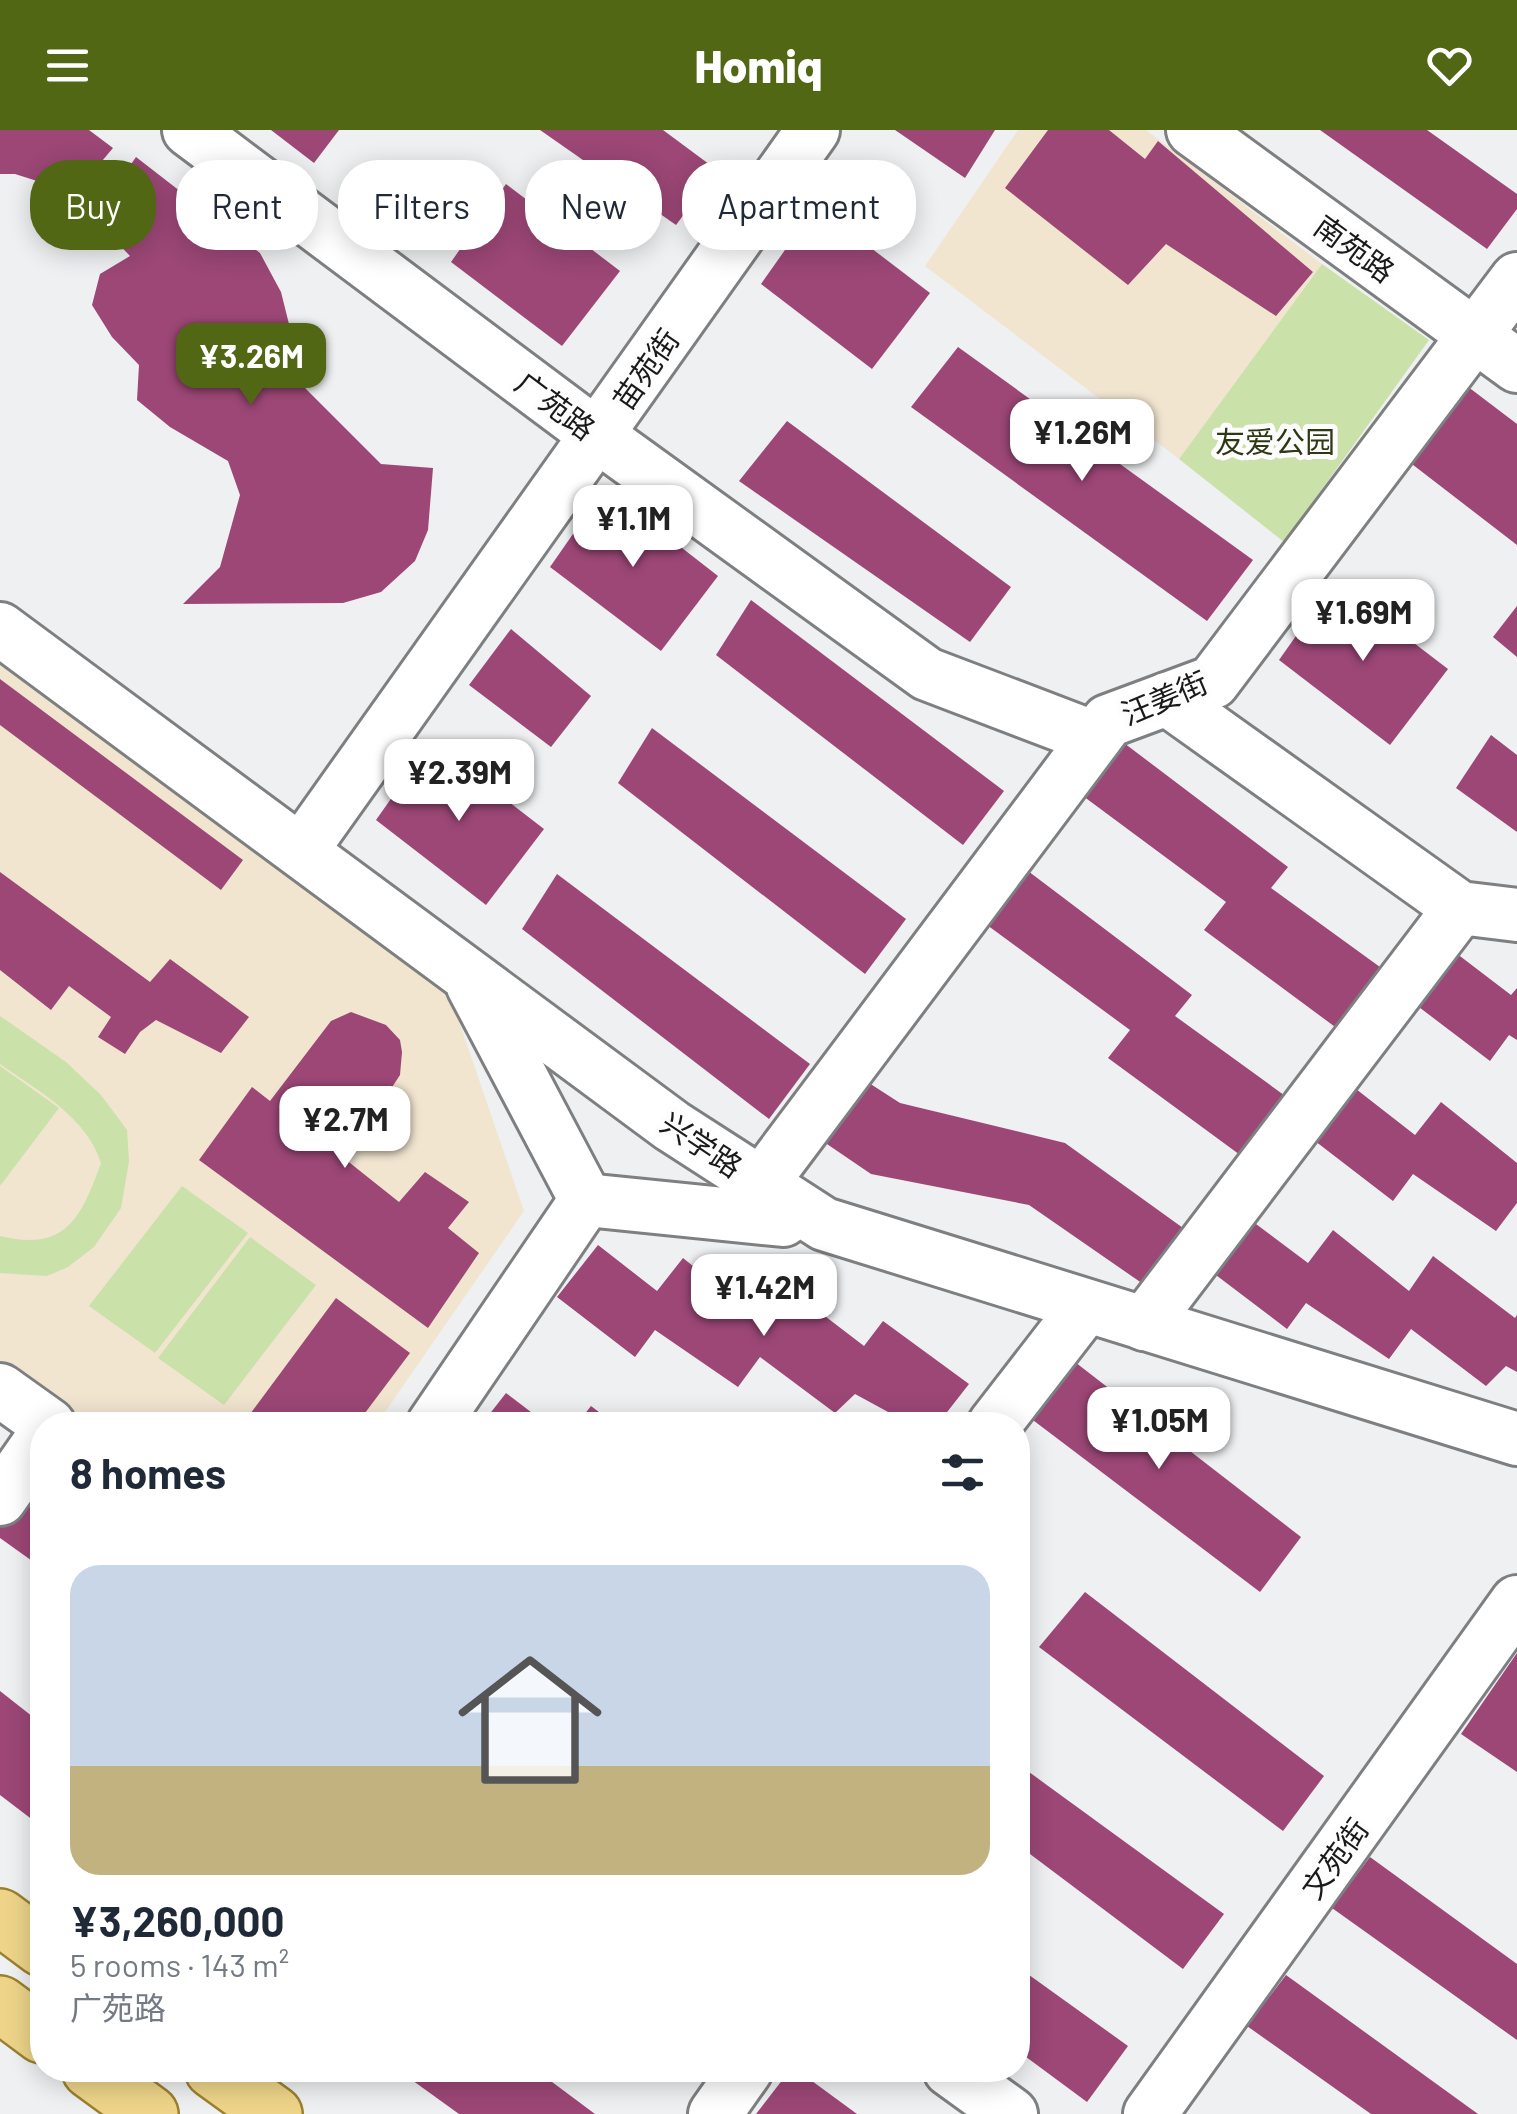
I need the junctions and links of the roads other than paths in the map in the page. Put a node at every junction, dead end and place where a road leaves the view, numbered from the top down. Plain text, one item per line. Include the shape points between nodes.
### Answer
1 (188, 130) edge
2 (813, 130) edge
3 (1192, 130) edge
4 (1517, 280) edge
5 (1473, 334) junction
6 (1517, 366) edge
7 (598, 436) junction
8 (0, 629) edge
9 (1166, 699) junction
10 (1095, 738) junction
11 (301, 852) junction
12 (1460, 908) junction
13 (1517, 914) edge
14 (467, 974) junction
15 (586, 1200) junction
16 (754, 1200) junction
17 (1086, 1306) junction
18 (1144, 1324) junction
19 (0, 1390) edge
20 (31, 1412) edge
21 (442, 1412) edge
22 (1004, 1412) edge
23 (1517, 1440) edge
24 (30, 1456) edge
25 (0, 1499) edge
26 (1517, 1602) edge
27 (0, 1917) edge
28 (30, 1939) edge
29 (0, 2004) edge
30 (30, 2027) edge
31 (106, 2082) edge
32 (230, 2082) edge
33 (738, 2082) edge
34 (967, 2082) edge
35 (150, 2114) edge
36 (274, 2114) edge
37 (715, 2114) edge
38 (1011, 2114) edge
39 (1150, 2114) edge

1 - 7 street, 广苑路
2 - 7 street, 苗苑街
3 - 5 street, 南苑路
4 - 5 street, 汪姜街
5 - 6 street, 南苑路
5 - 9 street, 汪姜街 via 1212,682
7 - 10 street, 广苑路 via 927,674
7 - 11 street, 苗苑街
8 - 11 street, 兴学路
9 - 10 street, 汪姜街 via 1108,720
9 - 12 street
10 - 16 street, 汪姜街
11 - 14 street, 兴学路
12 - 13 street
12 - 18 street
14 - 15 street
14 - 16 street, 兴学路 via 672,1126
15 - 16 street
15 - 21 street
16 - 17 street, 兴学路
17 - 18 street, 兴学路
17 - 22 street
18 - 23 street, 兴学路
19 - 20 street
24 - 25 street
26 - 39 street, 文苑街
27 - 28 main road
29 - 30 main road
31 - 35 main road
32 - 36 main road
33 - 37 street
34 - 38 street

